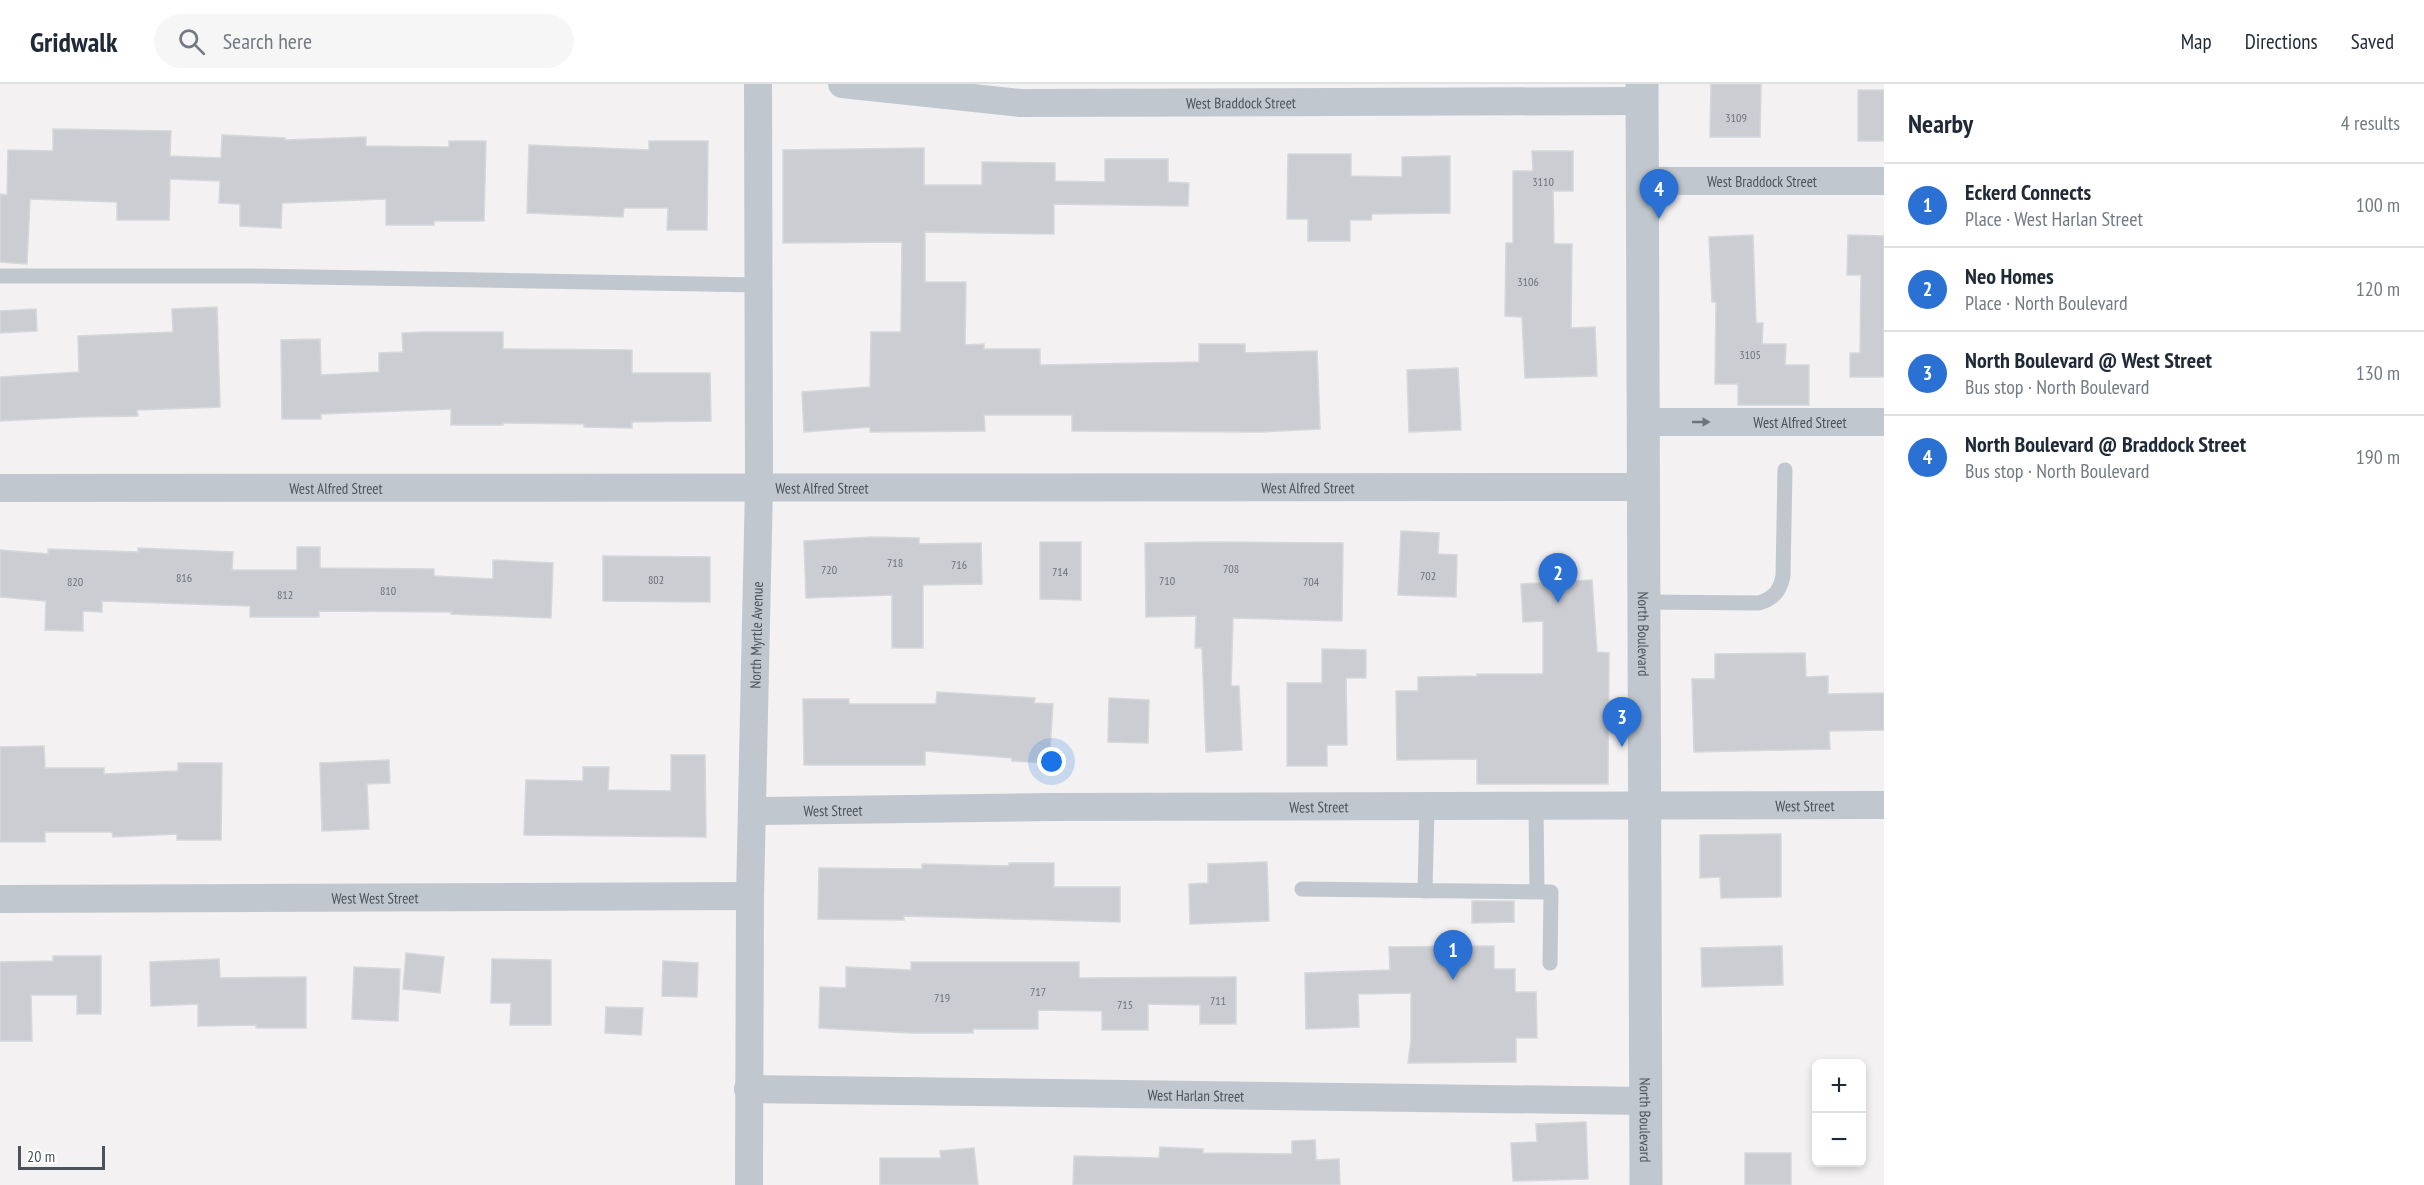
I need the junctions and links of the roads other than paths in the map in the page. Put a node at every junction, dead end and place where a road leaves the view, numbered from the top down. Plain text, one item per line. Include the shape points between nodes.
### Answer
1 (758, 84) edge
2 (842, 84) edge
3 (1642, 93) edge
4 (1640, 181) junction
5 (1884, 181) edge
6 (0, 276) edge
7 (758, 285) junction
8 (1642, 422) junction
9 (1884, 422) edge
10 (1785, 470) dead end
11 (759, 486) junction
12 (1642, 487) junction
13 (0, 488) edge
14 (1643, 602) junction
15 (1884, 805) edge
16 (1644, 806) junction
17 (1427, 807) junction
18 (1536, 807) junction
19 (753, 811) junction
20 (1302, 889) dead end
21 (1425, 891) junction
22 (1537, 892) junction
23 (750, 896) junction
24 (0, 899) edge
25 (1550, 963) dead end
26 (748, 1089) junction
27 (1646, 1101) junction
28 (749, 1185) edge
29 (1646, 1185) edge

1 - 7 street, North Myrtle Avenue
2 - 3 street, West Braddock Street via 1020,103
3 - 4 street, North Boulevard
4 - 5 street, West Braddock Street
4 - 8 street, North Boulevard
6 - 7 lane via 254,276
7 - 11 street, North Myrtle Avenue
8 -> 9 street, West Alfred Street
8 - 12 street, North Boulevard
10 - 14 lane via 1783,576 1780,589 1770,599 1759,603
11 - 12 street, West Alfred Street
11 - 13 street, West Alfred Street
11 - 19 street, North Myrtle Avenue
12 - 14 street, North Boulevard
14 - 16 street, North Boulevard
15 - 16 street, West Street
16 - 18 street, West Street
16 - 27 street, North Boulevard
17 - 18 street, West Street
17 - 19 street, West Street
17 - 21 lane
18 - 22 lane
19 - 23 street, North Myrtle Avenue
20 - 21 lane
21 - 22 lane
22 - 25 lane via 1551,892
23 - 24 street, West West Street
23 - 26 street, North Myrtle Avenue
26 - 27 street, West Harlan Street
26 - 28 street, North Myrtle Avenue
27 - 29 street, North Boulevard

